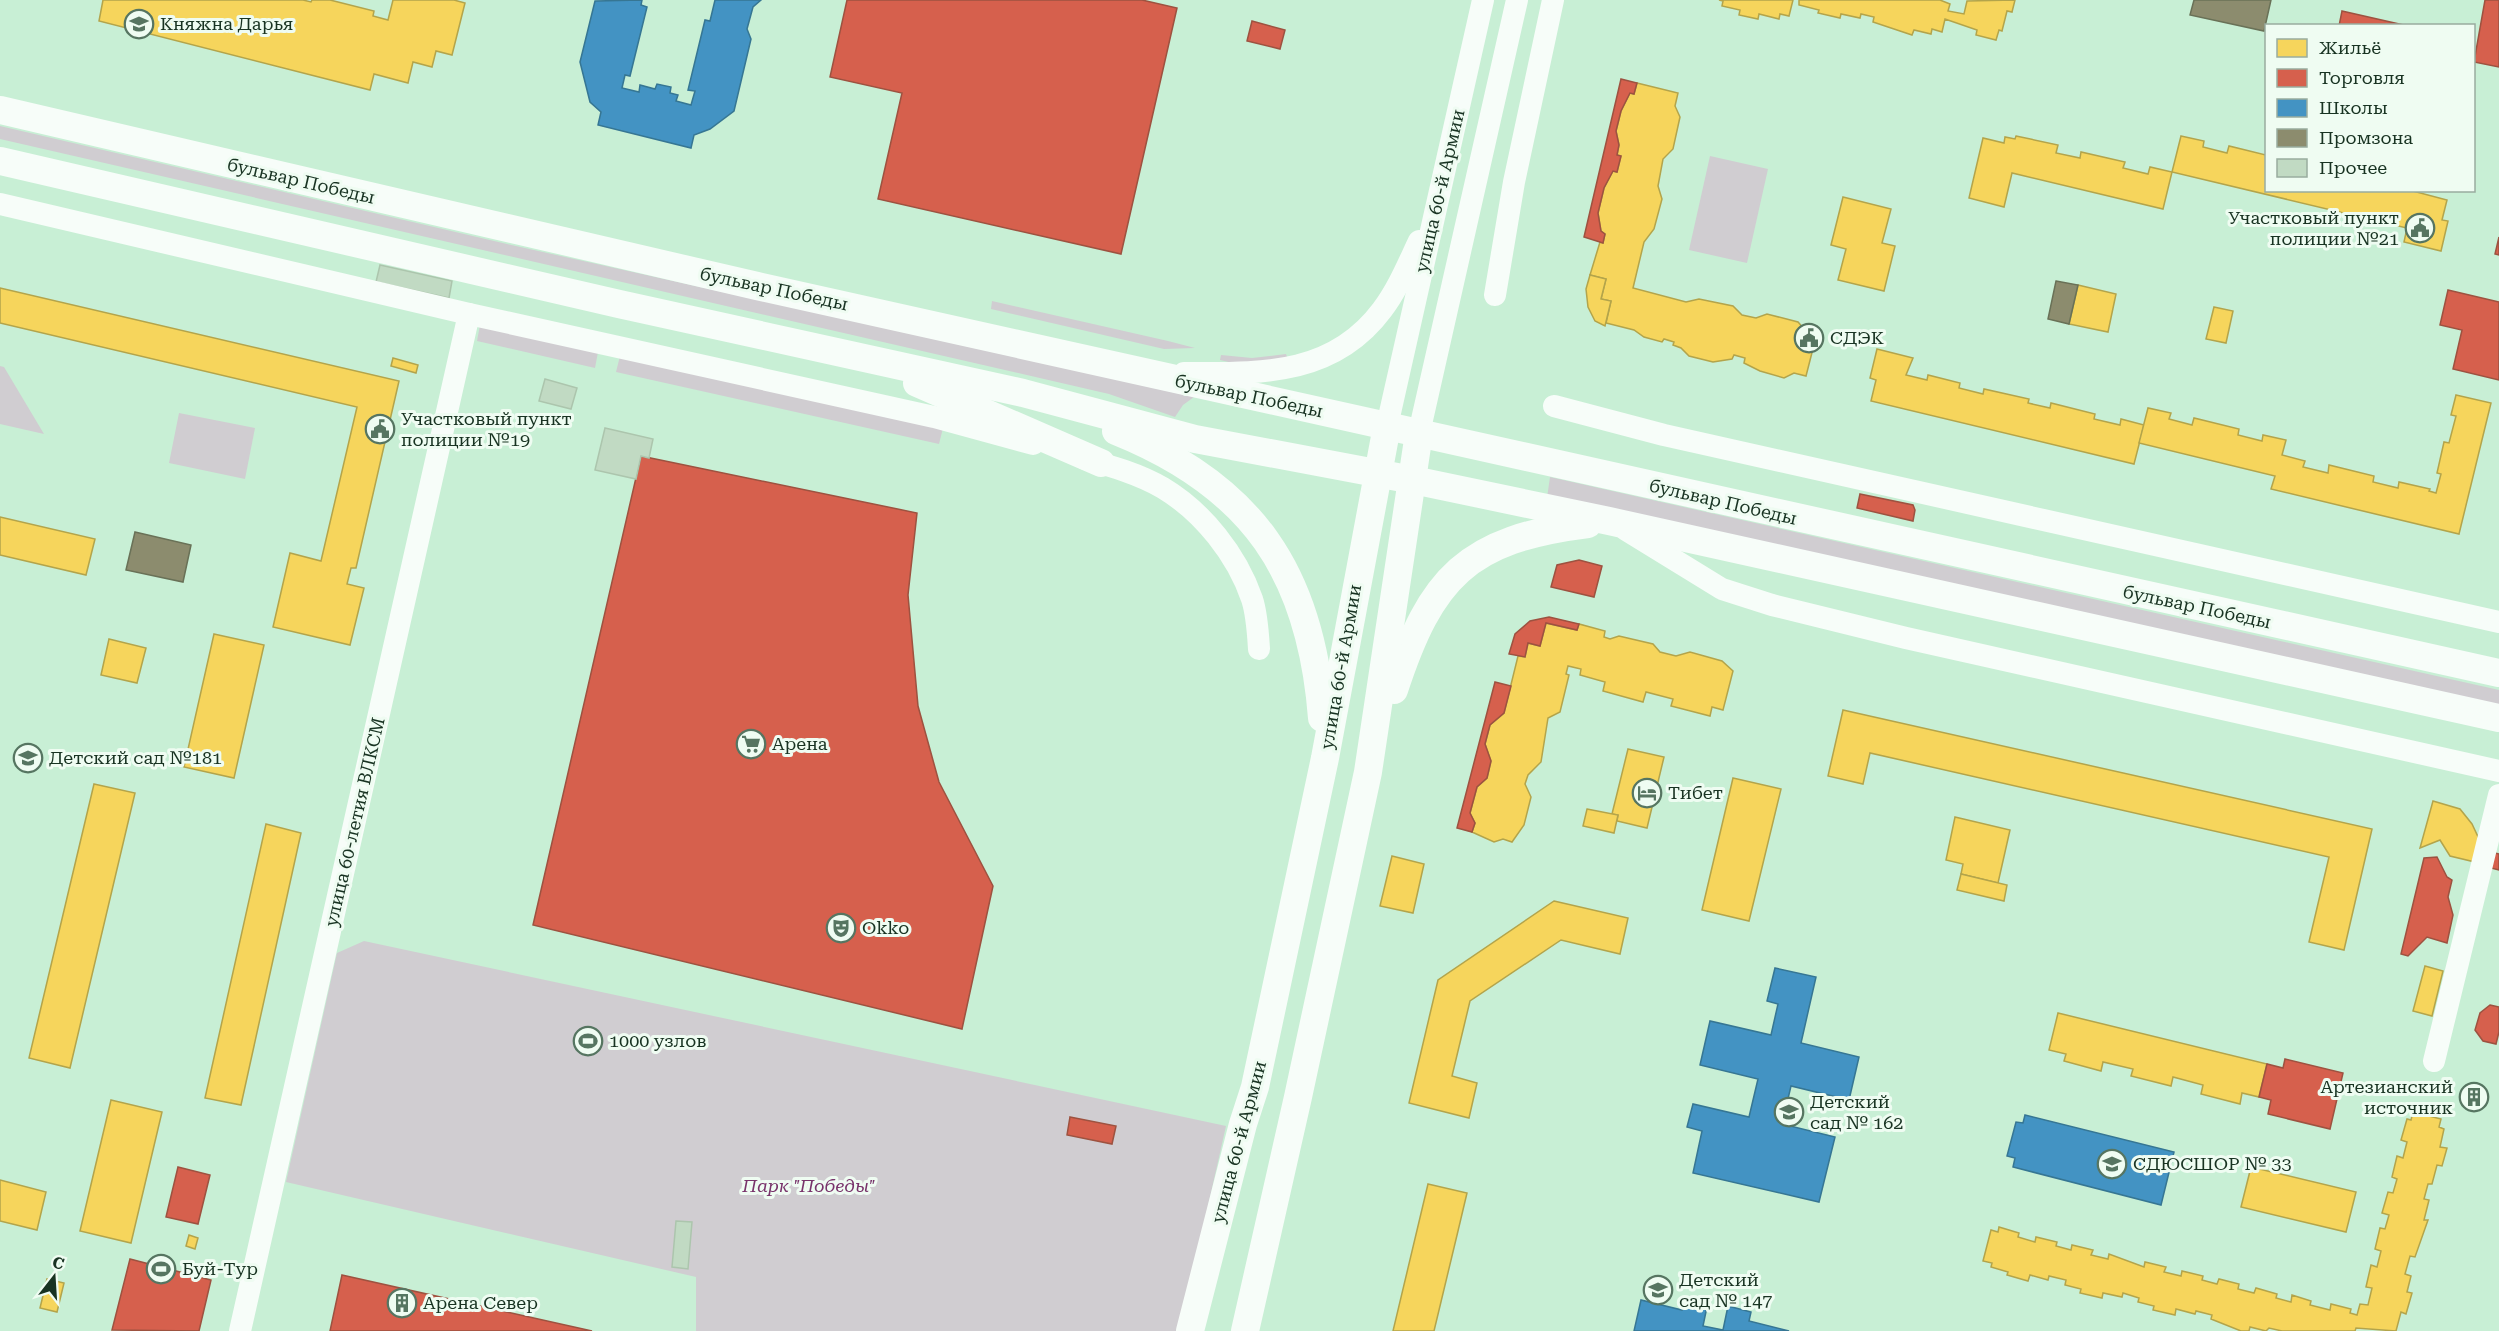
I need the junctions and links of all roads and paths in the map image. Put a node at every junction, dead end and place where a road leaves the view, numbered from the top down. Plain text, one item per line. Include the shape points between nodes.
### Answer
1 (1483, 0) edge
2 (1517, 0) edge
3 (1553, 0) edge
4 (0, 110) edge
5 (0, 161) edge
6 (0, 204) edge
7 (1436, 207) junction
8 (1495, 295) dead end
9 (469, 314) junction
10 (857, 357) junction
11 (1143, 373) junction
12 (1023, 393) junction
13 (1554, 406) dead end
14 (1387, 426) junction
15 (1419, 433) junction
16 (1101, 463) junction
17 (1377, 473) junction
18 (1413, 480) junction
19 (1613, 523) junction
20 (2499, 622) edge
21 (1260, 649) dead end
22 (2499, 673) edge
23 (2499, 718) edge
24 (1325, 758) junction
25 (2499, 771) edge
26 (1368, 772) junction
27 (2499, 795) edge
28 (2434, 1061) dead end
29 (240, 1331) edge
30 (1190, 1331) edge
31 (1245, 1331) edge

1 - 7 street, улица 60-й Армии
2 - 15 street, улица 60-й Армии
3 - 8 street via 1514,182
4 - 11 main road, бульвар Победы
5 - 10 main road
6 - 9 street
7 - 11 street via 1382,310 1366,329 1337,351 1297,368 1252,373
7 - 14 street, улица 60-й Армии
9 - 16 street via 934,417
9 - 29 street, улица 60-летия ВЛКСМ
10 - 12 main road
10 - 16 main road
11 - 14 main road, бульвар Победы
12 - 17 main road via 1195,439
12 - 24 main road via 1128,436 1167,457 1221,491 1248,516 1279,559 1303,607 1319,684
13 - 20 street via 1664,435
14 - 15 main road, бульвар Победы
14 - 17 main road, улица 60-й Армии
15 - 18 main road, улица 60-й Армии
15 - 22 main road, бульвар Победы
16 - 21 street via 1164,489 1219,538 1239,569 1252,600
17 - 18 main road
17 - 24 main road, улица 60-й Армии
18 - 19 main road
18 - 26 main road, улица 60-й Армии
19 - 23 main road
19 - 25 street via 1722,589 1772,605
19 - 26 main road via 1567,526 1524,537 1472,559 1452,576 1423,614 1409,644
24 - 30 main road, улица 60-й Армии via 1255,1087
26 - 31 main road, улица 60-й Армии
27 - 28 street

